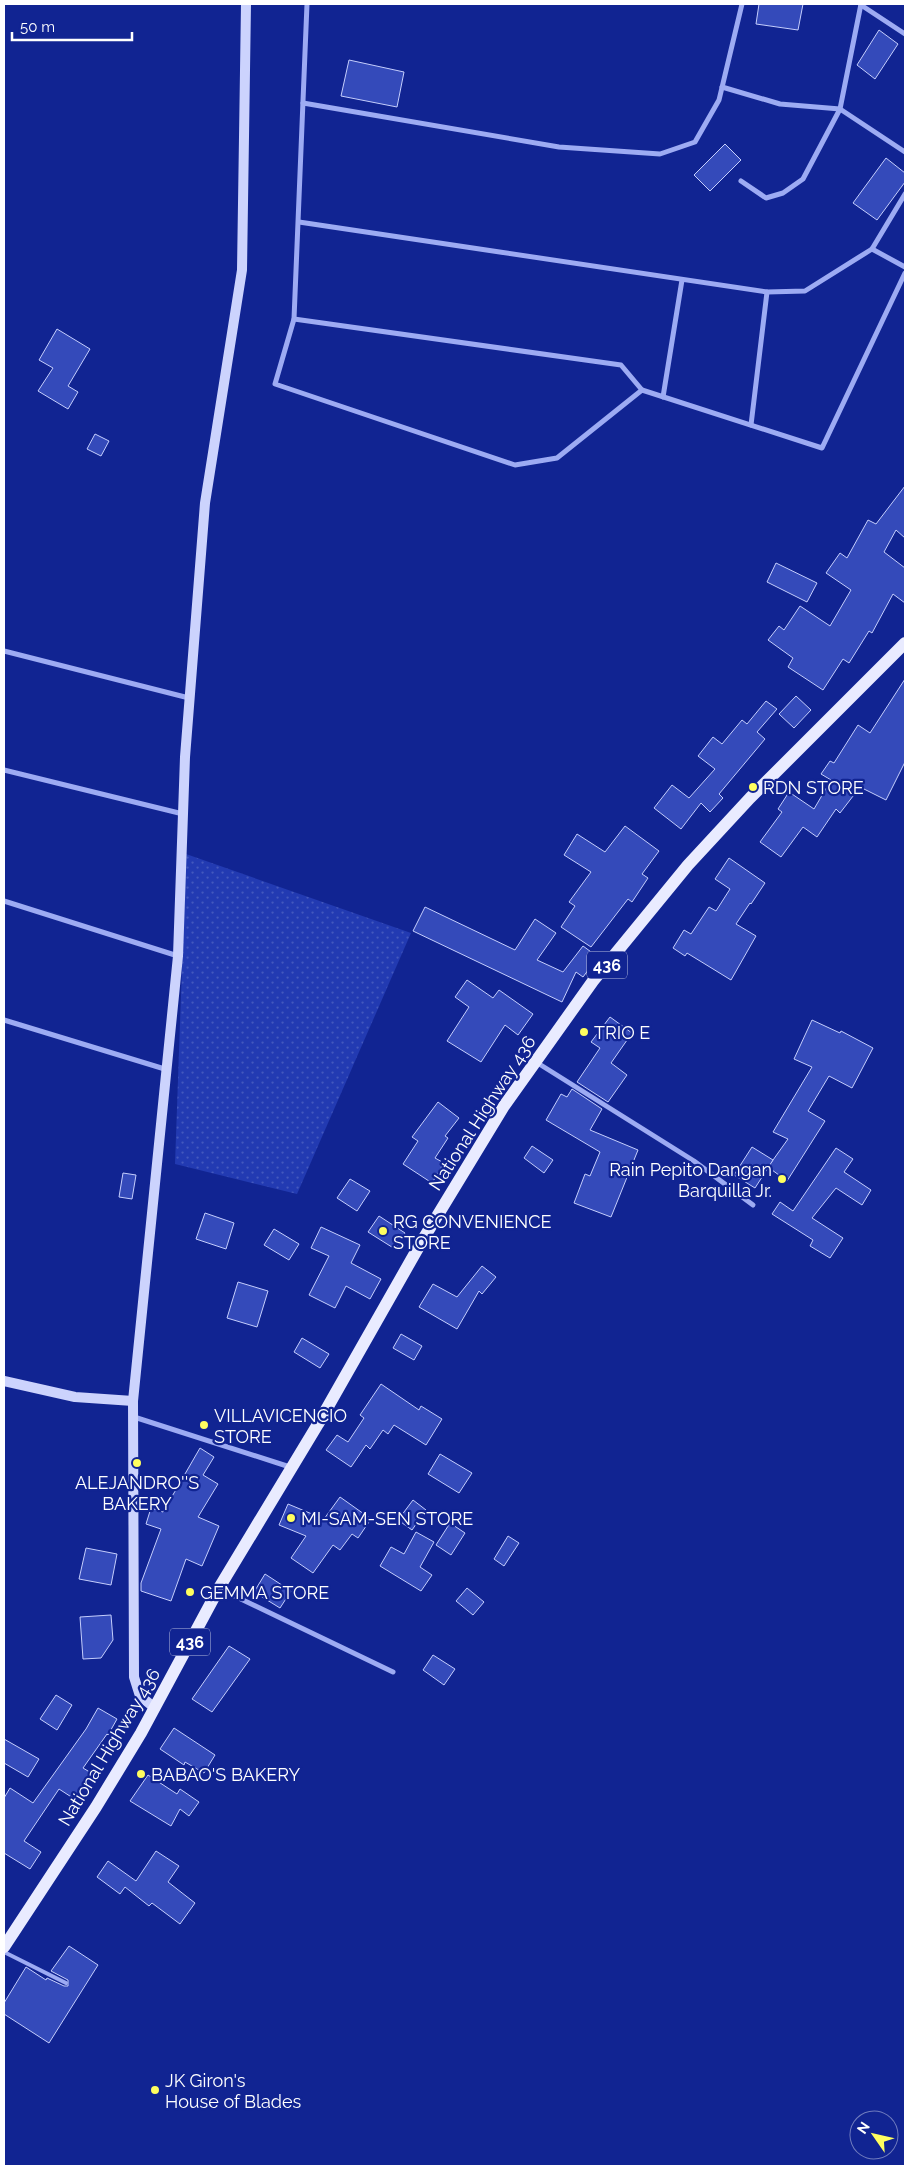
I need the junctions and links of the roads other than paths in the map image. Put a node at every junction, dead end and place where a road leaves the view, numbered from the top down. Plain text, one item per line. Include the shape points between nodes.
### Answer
1 (246, 4) edge
2 (307, 4) edge
3 (742, 4) edge
4 (861, 5) edge
5 (905, 34) edge
6 (722, 87) junction
7 (303, 103) junction
8 (840, 109) junction
9 (905, 152) edge
10 (741, 182) dead end
11 (905, 194) edge
12 (299, 222) junction
13 (872, 249) junction
14 (905, 267) edge
15 (905, 274) edge
16 (682, 280) junction
17 (767, 292) junction
18 (294, 319) junction
19 (642, 390) junction
20 (664, 397) junction
21 (751, 425) junction
22 (905, 643) edge
23 (4, 651) edge
24 (189, 698) junction
25 (4, 770) edge
26 (183, 814) junction
27 (4, 901) edge
28 (178, 956) junction
29 (4, 1020) edge
30 (535, 1061) junction
31 (168, 1070) junction
32 (753, 1205) dead end
33 (4, 1381) edge
34 (133, 1401) junction
35 (134, 1416) junction
36 (292, 1467) junction
37 (219, 1588) junction
38 (393, 1672) dead end
39 (155, 1708) junction
40 (4, 1947) edge
41 (4, 1952) edge
42 (66, 1983) dead end

1 - 24 street via 242,270 204,503
2 - 7 street
3 - 6 street
4 - 5 street
4 - 8 street
6 - 7 street via 719,100 694,142 660,154 558,147
6 - 8 street via 780,104
7 - 12 street
8 - 9 street
8 - 10 street via 803,179 783,193 766,198
11 - 13 street
12 - 16 street
12 - 18 street
13 - 14 street
13 - 17 street via 805,291
15 - 21 street via 822,448
16 - 17 street
16 - 20 street
17 - 21 street
18 - 19 street via 621,365
18 - 19 street via 274,384 515,465 557,458
19 - 20 street
20 - 21 street
22 - 30 main road, National Highway 436 / 436 via 750,798 688,866 594,981
23 - 24 street
24 - 26 street
25 - 26 street
26 - 28 street
27 - 28 street
28 - 31 street
29 - 31 street
30 - 32 street via 694,1160
30 - 36 main road, National Highway 436 / 436 via 472,1156
31 - 34 street
33 - 34 street via 75,1397
34 - 35 street
35 - 36 street
35 - 39 street via 134,1677 140,1696
36 - 37 main road, National Highway 436 / 436
37 - 38 street
37 - 39 main road, National Highway 436 / 436
39 - 40 main road, National Highway 436 / 436 via 96,1807
41 - 42 lane

